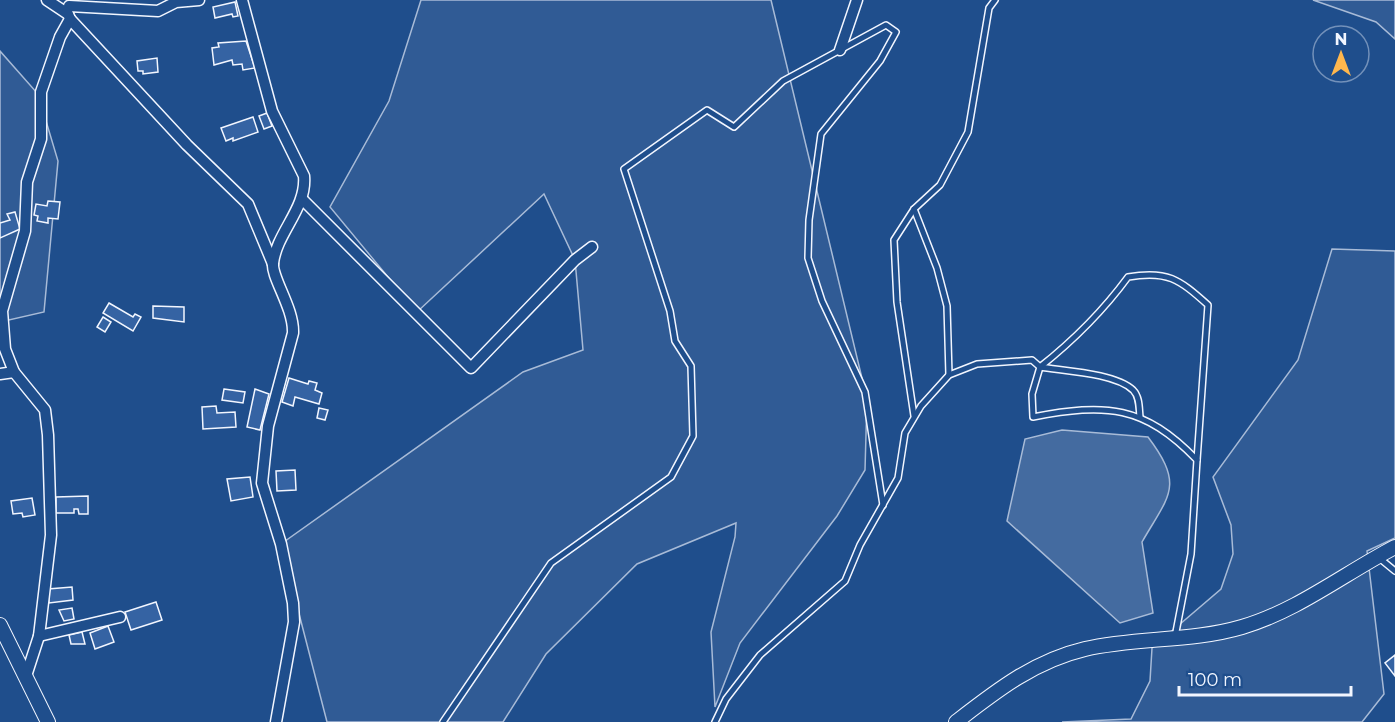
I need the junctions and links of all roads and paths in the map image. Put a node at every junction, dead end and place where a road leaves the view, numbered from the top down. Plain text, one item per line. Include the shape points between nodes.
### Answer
1 (47, 0) edge
2 (199, 0) edge
3 (242, 0) edge
4 (857, 0) edge
5 (995, 0) edge
6 (69, 10) edge
7 (840, 50) junction
8 (302, 199) junction
9 (914, 209) junction
10 (592, 247) dead end
11 (273, 264) junction
12 (1040, 367) junction
13 (14, 372) junction
14 (0, 374) edge
15 (949, 375) junction
16 (915, 417) junction
17 (1140, 417) junction
18 (1197, 460) junction
19 (883, 505) junction
20 (1395, 547) edge
21 (1377, 556) junction
22 (1395, 571) edge
23 (120, 617) dead end
24 (0, 625) edge
25 (39, 636) junction
26 (1174, 639) junction
27 (26, 676) junction
28 (46, 721) edge
29 (276, 722) edge
30 (443, 722) edge
31 (715, 722) edge
32 (956, 722) edge

1 - 6 street
2 - 6 street via 176,2 158,10
3 - 8 street via 272,111 304,176
4 - 7 street
5 - 9 lane via 989,8 968,132 940,185
6 - 11 street via 186,145 248,204
6 - 13 street via 41,92 41,140 27,182 25,231 2,311 2,338
7 - 19 lane via 886,25 896,32 880,61 821,134 809,220 808,258 822,301 865,392
7 - 30 lane via 783,81 734,128 707,110 624,169 670,310 675,341 691,366 693,436 671,477 551,563
8 - 10 street via 471,368
8 - 11 street
9 - 15 lane via 947,306
9 - 16 lane via 894,240 897,302
11 - 29 street via 293,318 293,333 268,426 262,483 281,544 293,603 294,622
12 - 15 lane via 1032,360 977,364
12 - 17 lane via 1099,376 1132,389
12 - 17 lane via 1032,394 1033,417 1079,408
12 - 18 lane via 1106,307 1128,277 1154,273 1181,281 1208,305
13 - 14 street
13 - 25 street via 45,410 48,435 51,535
15 - 16 lane
16 - 19 lane via 905,433 898,478
17 - 18 lane via 1177,439
18 - 26 lane via 1191,554
19 - 31 lane via 845,581 760,655 726,699
20 - 21 street
21 - 22 lane
21 - 26 street via 1276,614 1234,629
23 - 25 street
24 - 27 street
25 - 27 street
26 - 32 street via 1093,648 1053,659 1015,677
27 - 28 street

